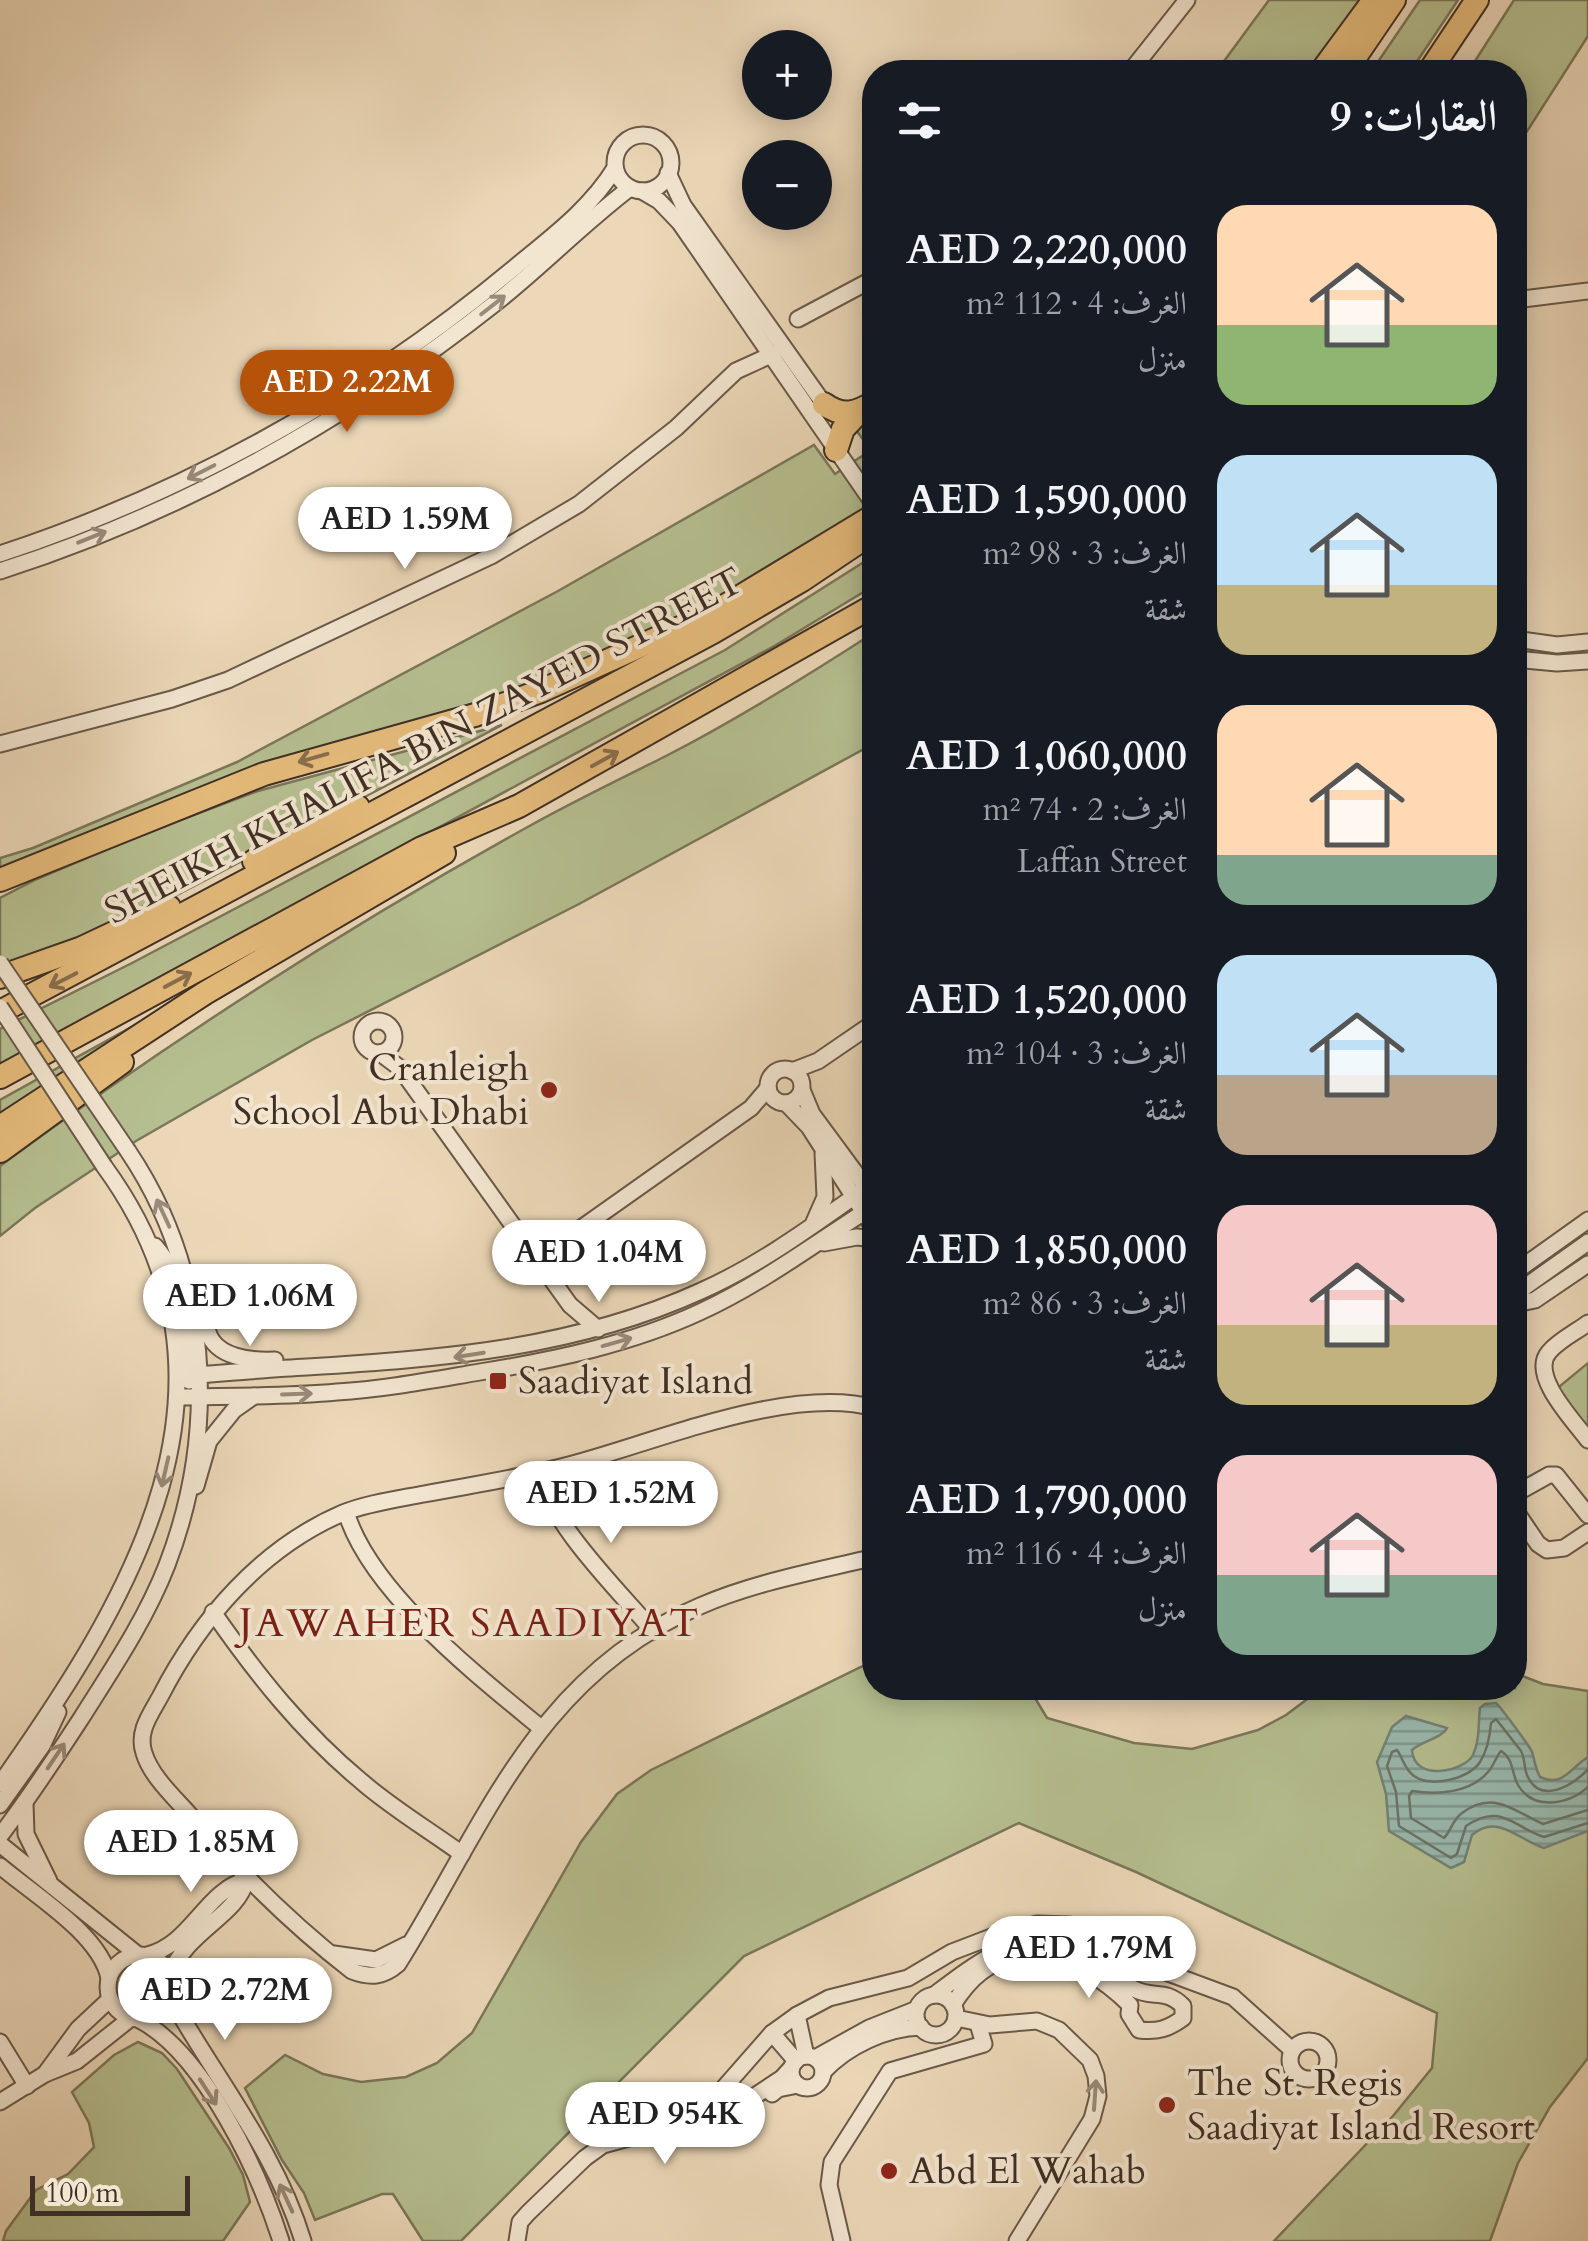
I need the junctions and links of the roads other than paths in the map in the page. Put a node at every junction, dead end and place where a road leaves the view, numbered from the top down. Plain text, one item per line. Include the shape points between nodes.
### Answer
1 (1188, 0) edge
2 (1374, 0) edge
3 (1394, 0) edge
4 (1477, 0) edge
5 (1140, 60) edge
6 (1330, 60) edge
7 (1353, 60) edge
8 (1437, 60) edge
9 (615, 168) junction
10 (668, 173) junction
11 (636, 189) junction
12 (862, 285) edge
13 (1588, 291) edge
14 (1527, 299) edge
15 (798, 320) dead end
16 (773, 354) junction
17 (824, 404) joint
18 (862, 409) edge
19 (862, 412) edge
20 (836, 450) junction
21 (862, 487) edge
22 (862, 523) edge
23 (862, 540) edge
24 (0, 554) edge
25 (0, 570) edge
26 (862, 612) edge
27 (1527, 641) edge
28 (1588, 642) edge
29 (1527, 660) edge
30 (1588, 661) edge
31 (0, 744) edge
32 (438, 781) junction
33 (520, 806) junction
34 (0, 880) edge
35 (292, 942) junction
36 (0, 963) edge
37 (0, 977) edge
38 (0, 1010) edge
39 (862, 1031) edge
40 (394, 1039) junction
41 (380, 1053) junction
42 (818, 1062) junction
43 (400, 1068) junction
44 (792, 1071) junction
45 (0, 1076) edge
46 (768, 1088) junction
47 (802, 1088) junction
48 (784, 1103) junction
49 (751, 1108) junction
50 (0, 1128) edge
51 (823, 1149) junction
52 (0, 1152) edge
53 (862, 1190) edge
54 (862, 1192) edge
55 (862, 1202) edge
56 (862, 1203) edge
57 (862, 1204) edge
58 (1588, 1220) edge
59 (808, 1228) junction
60 (862, 1238) edge
61 (1588, 1242) edge
62 (816, 1244) junction
63 (536, 1260) junction
64 (1527, 1263) edge
65 (1588, 1264) edge
66 (1527, 1285) edge
67 (746, 1288) junction
68 (190, 1289) junction
69 (1527, 1302) edge
70 (570, 1305) junction
71 (1588, 1323) edge
72 (598, 1329) junction
73 (564, 1337) junction
74 (302, 1367) junction
75 (189, 1375) junction
76 (254, 1396) junction
77 (189, 1397) junction
78 (862, 1405) edge
79 (1588, 1440) edge
80 (541, 1472) junction
81 (1527, 1487) edge
82 (187, 1498) junction
83 (346, 1512) junction
84 (1588, 1515) edge
85 (1527, 1528) edge
86 (179, 1530) junction
87 (1588, 1532) edge
88 (862, 1559) edge
89 (213, 1612) junction
90 (652, 1631) junction
91 (63, 1693) junction
92 (541, 1728) junction
93 (30, 1742) junction
94 (0, 1763) edge
95 (0, 1784) edge
96 (25, 1802) junction
97 (0, 1805) edge
98 (0, 1836) edge
99 (0, 1844) edge
100 (462, 1854) junction
101 (4, 1874) edge
102 (246, 1880) junction
103 (50, 1884) junction
104 (142, 1955) junction
105 (170, 1976) junction
106 (109, 1978) junction
107 (1142, 1993) junction
108 (934, 1995) junction
109 (170, 1997) junction
110 (110, 1999) junction
111 (1130, 2005) junction
112 (917, 2009) junction
113 (954, 2011) junction
114 (797, 2015) junction
115 (135, 2018) junction
116 (978, 2024) junction
117 (920, 2027) junction
118 (78, 2028) junction
119 (772, 2033) junction
120 (0, 2042) edge
121 (94, 2047) junction
122 (1292, 2050) dead end
123 (806, 2063) junction
124 (45, 2074) junction
125 (798, 2085) junction
126 (28, 2086) junction
127 (0, 2102) edge
128 (658, 2106) dead end
129 (281, 2241) edge
130 (304, 2241) edge
131 (517, 2241) edge
132 (525, 2241) edge
133 (842, 2241) edge
134 (1017, 2241) edge

1 - 5 street
2 - 6 highway
3 - 7 highway
4 - 8 highway
9 - 10 street via 622,144 646,136 666,149
9 - 11 street
9 -> 24 street via 585,207 501,279 318,409 157,494
10 - 11 street via 655,188
10 - 17 street via 683,205
11 - 16 street via 680,223
25 -> 11 street via 177,501 335,416 497,302
12 - 15 street
13 - 14 street
16 - 20 street
16 - 31 street via 736,371 579,504 491,556 228,680
17 - 18 highway via 844,414
19 - 20 highway via 840,434
20 - 21 street
22 -> 34 highway via 716,612 541,691 248,780
23 - 32 highway, SHEIKH KHALIFA BIN ZAYED STREET via 758,606
33 -> 26 highway
27 - 28 street
29 - 30 street
32 - 37 highway via 352,810 134,925
32 -> 38 highway, SHEIKH KHALIFA BIN ZAYED STREET
33 - 35 highway
45 -> 33 highway via 422,848
35 - 50 highway via 144,1030
35 - 52 highway
68 -> 36 street, bridge via 167,1220 128,1151
38 - 75 street, bridge via 146,1238
39 - 42 street
40 - 41 street
40 - 41 street via 384,1021 367,1024 362,1041
40 - 43 street
41 - 43 street
42 - 44 street
42 - 47 street
43 - 63 street
44 - 46 street via 777,1071
44 - 47 street
46 - 48 street
46 - 49 street
47 - 48 street via 798,1098
47 - 53 street
48 - 49 street
48 - 51 street
49 - 63 street
51 - 54 street
51 - 59 street via 825,1196
55 - 59 street
56 - 67 street
57 - 62 street
58 - 64 street
59 - 72 street via 704,1290
60 - 62 street
61 - 66 street
62 - 67 street
63 - 70 street
65 - 69 street
76 -> 67 street via 386,1388 541,1362 642,1335
68 - 74 street via 217,1346 244,1359
68 - 75 street
70 - 72 street
70 - 73 street
71 - 79 street via 1552,1349 1543,1366 1545,1379
72 - 73 street
73 -> 74 street via 443,1358
74 - 75 street
75 - 77 street
76 - 77 street
76 - 82 street via 212,1437
77 - 82 street
77 - 86 street
77 -> 91 street via 142,1548
78 - 80 street via 770,1408
80 - 83 street
80 - 90 street via 542,1488 565,1527
81 - 84 street via 1556,1475
82 - 86 street
83 - 89 street via 262,1564
83 - 92 street via 353,1533 429,1631
85 - 87 street via 1547,1550 1564,1548
96 -> 86 street via 124,1649
88 - 90 street via 753,1587
89 - 100 street via 308,1731 362,1782
89 - 102 street via 143,1728 142,1749 157,1776
90 - 92 street via 614,1654
91 - 93 street
91 - 97 street via 42,1746
92 - 100 street
93 - 94 street
93 - 95 street
96 - 98 street
96 - 103 street via 26,1834
99 - 103 street
100 - 102 street via 414,1938 376,1960 330,1953
101 - 106 street via 90,1941
102 - 104 street via 229,1885 165,1951
102 - 105 street via 243,1896 185,1947
103 - 104 street
104 - 105 street
104 - 106 street via 120,1962
105 - 109 street
106 - 110 street
107 - 108 street via 1084,1956 1026,1945 984,1957
107 - 111 street
107 - 111 street via 1174,1997 1184,2006 1183,2018 1170,2028 1139,2030
108 - 112 street
108 - 113 street via 945,1997
109 - 115 street via 158,2013
130 -> 109 street via 266,2155
110 - 115 street
110 - 118 street
111 - 113 street via 1086,1971 1032,1954 986,1966 965,1984
112 - 117 street
112 - 123 street
113 - 116 street
113 - 117 street via 950,2029 938,2034
114 - 119 street
114 - 122 street via 830,1998 908,1978 999,1934 1036,1924 1070,1925 1144,1964 1234,1997
114 - 123 street
115 - 121 street
115 -> 129 street via 176,2046 226,2120
116 - 133 street via 984,2044 900,2066 882,2078 828,2174
134 -> 116 street via 1092,2119 1096,2076 1090,2060 1059,2030 1037,2021
117 - 123 street
118 - 121 street
118 - 124 street
119 - 123 street
119 - 128 street via 722,2090 682,2108
120 - 126 street
121 - 124 street
123 - 125 street via 792,2075
123 - 125 street via 816,2084
123 - 131 street via 714,2123 602,2145 520,2222
124 - 126 street
125 - 132 street via 778,2089 700,2138 618,2148 599,2158 532,2219
126 - 127 street

